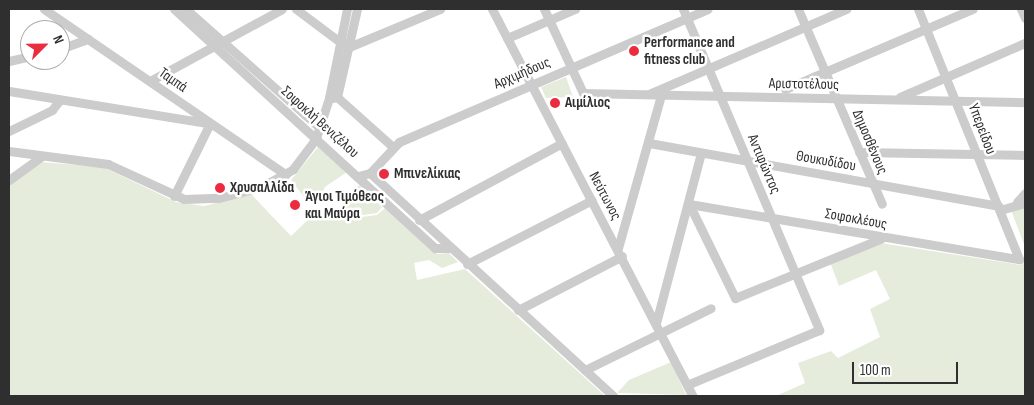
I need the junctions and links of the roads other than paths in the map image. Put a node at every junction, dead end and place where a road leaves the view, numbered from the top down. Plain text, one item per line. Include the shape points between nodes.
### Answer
1 (44, 9) edge
2 (174, 9) edge
3 (186, 9) edge
4 (282, 9) edge
5 (296, 9) edge
6 (347, 9) edge
7 (357, 9) edge
8 (440, 9) edge
9 (492, 9) edge
10 (544, 9) edge
11 (574, 9) edge
12 (683, 9) edge
13 (708, 9) edge
14 (798, 9) edge
15 (846, 9) edge
16 (918, 9) edge
17 (973, 9) edge
18 (1021, 9) edge
19 (687, 18) junction
20 (1025, 18) edge
21 (548, 20) junction
22 (806, 26) junction
23 (927, 29) junction
24 (507, 38) junction
25 (88, 39) junction
26 (340, 42) junction
27 (219, 43) junction
28 (1025, 43) edge
29 (70, 45) edge
30 (348, 47) junction
31 (569, 68) junction
32 (708, 68) junction
33 (825, 72) junction
34 (946, 77) junction
35 (150, 81) junction
36 (532, 84) junction
37 (785, 89) dead end
38 (9, 91) edge
39 (649, 94) junction
40 (661, 95) junction
41 (333, 97) junction
42 (720, 97) junction
43 (897, 98) junction
44 (837, 99) junction
45 (59, 101) junction
46 (1024, 101) edge
47 (957, 102) junction
48 (210, 123) junction
49 (320, 128) junction
50 (9, 130) edge
51 (316, 138) junction
52 (562, 143) junction
53 (649, 143) junction
54 (393, 147) junction
55 (9, 151) edge
56 (859, 152) junction
57 (701, 153) junction
58 (977, 155) junction
59 (1025, 155) edge
60 (42, 157) junction
61 (748, 162) junction
62 (370, 174) junction
63 (286, 175) junction
64 (358, 176) junction
65 (9, 180) edge
66 (873, 183) junction
67 (1025, 193) edge
68 (174, 196) junction
69 (592, 200) junction
70 (1021, 203) edge
71 (689, 204) junction
72 (882, 204) dead end
73 (999, 208) junction
74 (772, 217) junction
75 (419, 220) junction
76 (881, 239) junction
77 (449, 248) junction
78 (620, 252) junction
79 (1019, 259) joint
80 (467, 264) junction
81 (794, 272) junction
82 (711, 308) dead end
83 (518, 310) junction
84 (658, 326) junction
85 (585, 370) junction
86 (687, 385) junction
87 (613, 396) edge
88 (693, 396) edge

1 - 25 street, Ταμπά
2 - 27 street, Σοφοκλή Βενιζέλου
3 - 27 street, Σοφοκλή Βενιζέλου
4 - 27 street
5 - 26 street
6 - 26 street
7 - 30 street
8 - 30 street
9 - 24 street, Νεύτωνος
10 - 21 street
11 - 21 street
12 - 19 street, Αντιφώντος
13 - 19 street, Αρχιμήδους
14 - 22 street, Δημοσθένους
15 - 22 street
16 - 23 street, Υπερείδου
17 - 23 street
18 - 20 street
19 - 31 street, Αρχιμήδους
19 - 32 street, Αντιφώντος
21 - 24 street
21 - 31 street
22 - 32 street
22 - 33 street, Δημοσθένους
23 - 33 street
23 - 34 street, Υπερείδου
24 - 36 street, Νεύτωνος
25 - 29 street
25 - 35 street, Ταμπά
26 - 30 street
26 - 41 street
27 - 35 street
27 - 49 street, Σοφοκλή Βενιζέλου
27 - 51 street, Σοφοκλή Βενιζέλου
28 - 34 street
30 - 41 street
31 - 36 street, Αρχιμήδους
31 - 39 street, Αριστοτέλους via 581,93
32 - 39 street
32 - 42 street, Αντιφώντος
33 - 37 street
33 - 44 street, Δημοσθένους
34 - 43 street
34 - 47 street, Υπερείδου
35 - 48 street, Ταμπά
36 - 52 street, Νεύτωνος
36 - 54 street, Αρχιμήδους
38 - 45 street
39 - 40 street, Αριστοτέλους
40 - 42 street, Αριστοτέλους
40 - 53 street
41 - 49 street
41 - 54 street, Σοφοκλή Βενιζέλου
42 - 44 street, Αριστοτέλους
42 - 61 street, Αντιφώντος
43 - 44 street, Αριστοτέλους
43 - 47 street, Αριστοτέλους
44 - 56 street, Δημοσθένους
45 - 48 street
45 - 50 street via 52,110
46 - 47 street, Αριστοτέλους
47 - 58 street, Υπερείδου
48 - 63 street, Ταμπά
48 - 68 street
49 - 51 street
51 - 63 street
51 - 64 street, Σοφοκλή Βενιζέλου
52 - 69 street, Νεύτωνος
52 - 75 street
53 - 57 street, Θουκυδίδου
53 - 78 street
54 - 62 street, Αρχιμήδους
55 - 60 street
56 - 58 street
56 - 66 street, Δημοσθένους
57 - 61 street, Θουκυδίδου
57 - 71 street
58 - 59 street
58 - 73 street, Υπερείδου
60 - 65 street
60 - 68 street via 108,164
61 - 66 street, Θουκυδίδου
61 - 74 street, Αντιφώντος
62 - 64 street
62 - 75 street, Σοφοκλή Βενιζέλου
63 - 68 street via 261,187 219,198
64 - 77 street, Σοφοκλή Βενιζέλου via 435,248
66 - 72 street, Δημοσθένους
66 - 73 street, Θουκυδίδου
67 - 70 street
69 - 78 street, Νεύτωνος
69 - 80 street
70 - 73 street
71 - 74 street, Σοφοκλέους
71 - 81 street via 734,298
71 - 84 street
73 - 79 street, Υπερείδου
74 - 76 street, Σοφοκλέους
74 - 81 street, Αντιφώντος
75 - 77 street, Σοφοκλή Βενιζέλου
76 - 79 street, Σοφοκλέους
76 - 81 street
77 - 80 street, Σοφοκλή Βενιζέλου
78 - 83 street
78 - 84 street, Νεύτωνος
80 - 83 street, Σοφοκλή Βενιζέλου
81 - 86 street, Αντιφώντος via 819,330
82 - 84 street
83 - 85 street, Σοφοκλή Βενιζέλου
84 - 85 street
84 - 86 street, Νεύτωνος
85 - 87 street, Σοφοκλή Βενιζέλου
86 - 88 street, Νεύτωνος

